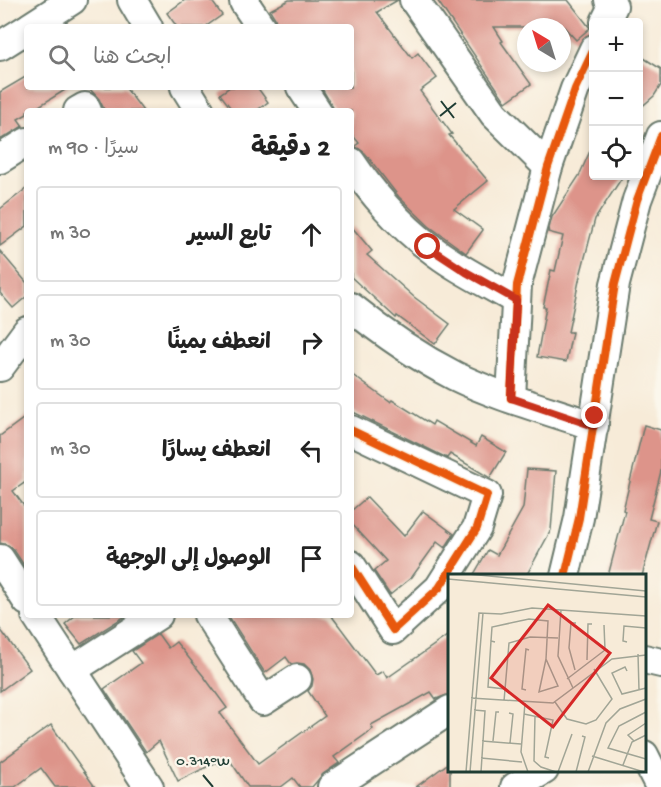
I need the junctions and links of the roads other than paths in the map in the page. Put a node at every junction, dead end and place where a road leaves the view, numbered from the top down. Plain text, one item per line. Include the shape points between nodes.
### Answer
1 (72, 0) edge
2 (132, 0) edge
3 (246, 0) edge
4 (414, 0) edge
5 (609, 0) edge
6 (607, 18) edge
7 (34, 24) edge
8 (146, 24) edge
9 (259, 24) edge
10 (24, 31) edge
11 (0, 46) edge
12 (589, 60) edge
13 (187, 90) edge
14 (303, 90) edge
15 (198, 108) edge
16 (315, 108) edge
17 (661, 136) edge
18 (24, 144) edge
19 (0, 159) edge
20 (354, 166) edge
21 (548, 167) junction
22 (651, 195) edge
23 (516, 300) junction
24 (354, 309) edge
25 (24, 335) edge
26 (0, 367) edge
27 (511, 398) junction
28 (594, 426) junction
29 (354, 431) edge
30 (0, 559) edge
31 (354, 570) edge
32 (565, 574) edge
33 (24, 596) edge
34 (38, 618) edge
35 (153, 618) edge
36 (210, 618) edge
37 (646, 659) edge
38 (661, 663) edge
39 (72, 670) junction
40 (297, 679) dead end
41 (448, 711) edge
42 (646, 757) edge
43 (542, 772) edge
44 (350, 782) edge
45 (148, 786) edge
46 (515, 787) edge
47 (660, 787) edge

1 - 7 street
2 - 8 street
3 - 9 street
4 - 21 street via 494,114
5 - 6 street via 613,6
10 - 11 street
12 - 21 street
13 - 15 street
14 - 16 street
17 - 22 street
18 - 19 street
20 - 23 street via 428,247
21 - 23 street
22 - 28 street via 615,284
23 - 27 street
24 - 27 street via 425,359
25 - 26 street
27 - 28 street
28 - 32 street
29 - 31 street via 487,495 477,528 439,588 393,630
30 - 33 street
34 - 39 street
35 - 39 street
36 - 40 street via 264,701
37 - 38 street
39 - 45 street
41 - 44 street
42 - 47 street
43 - 46 street

